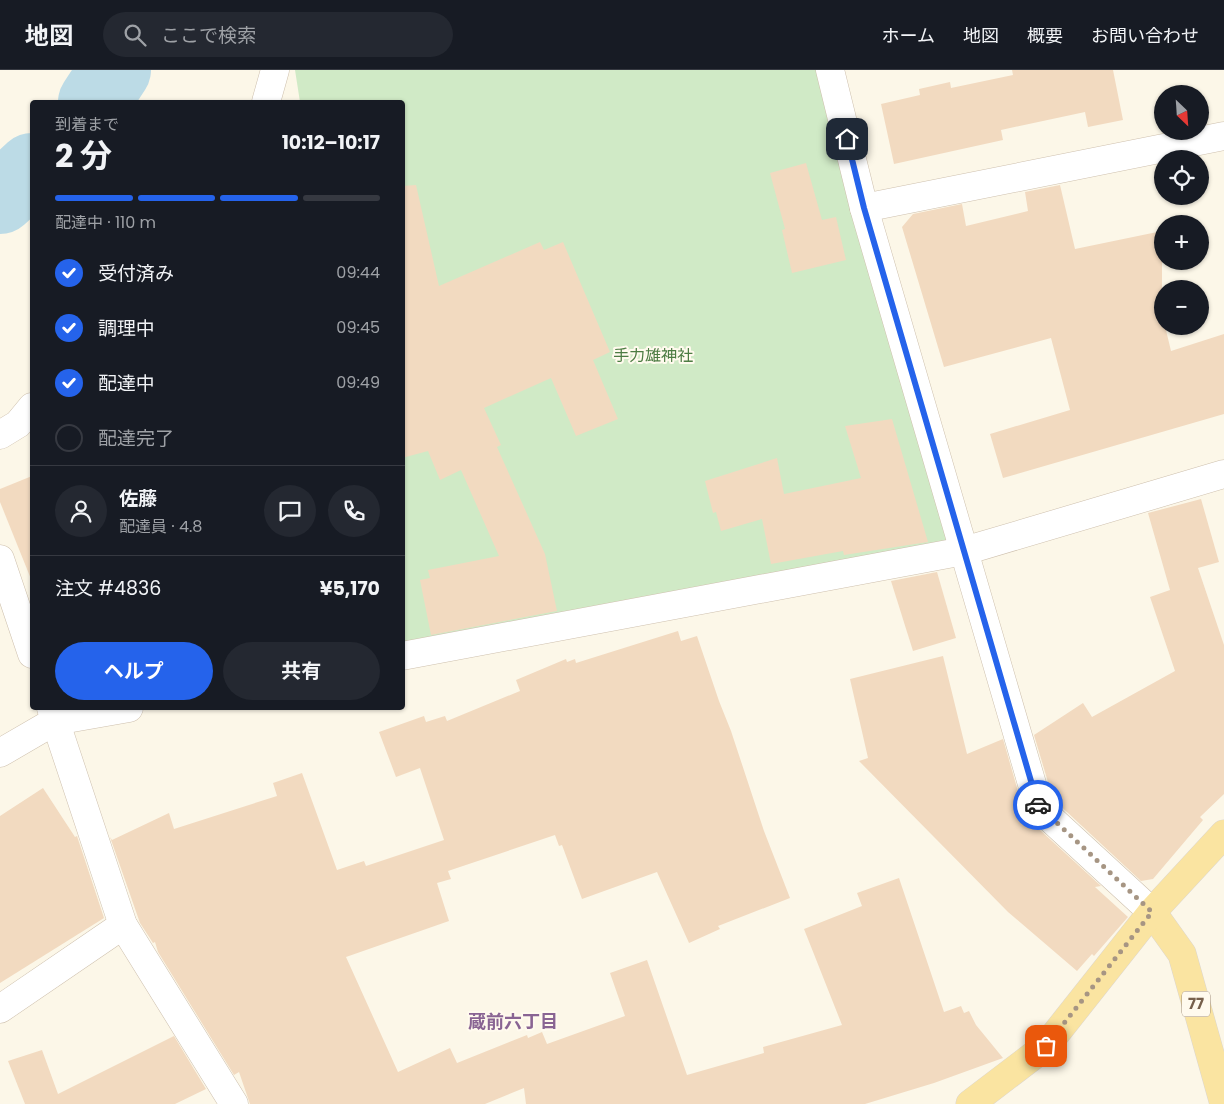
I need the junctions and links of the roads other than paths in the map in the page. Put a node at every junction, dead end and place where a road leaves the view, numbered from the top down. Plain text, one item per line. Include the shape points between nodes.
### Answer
1 (275, 70) edge
2 (830, 70) edge
3 (267, 100) edge
4 (1224, 136) edge
5 (864, 208) junction
6 (30, 409) edge
7 (0, 435) edge
8 (1224, 474) edge
9 (964, 551) junction
10 (0, 559) edge
11 (30, 648) edge
12 (405, 655) edge
13 (104, 710) edge
14 (53, 714) edge
15 (0, 752) edge
16 (1224, 834) edge
17 (1152, 912) junction
18 (123, 925) junction
19 (0, 1009) edge
20 (234, 1104) edge
21 (970, 1104) edge
22 (1224, 1104) edge

1 - 3 street
2 - 5 street
4 - 5 street
5 - 9 street
6 - 7 street via 18,424
8 - 9 street
9 - 12 street
9 - 17 street via 1039,808
10 - 11 street
13 - 14 street
14 - 15 street
14 - 18 street
16 - 17 main road
17 - 21 main road via 1046,1046
17 - 22 main road, 77 via 1182,954
18 - 19 street
18 - 20 street

